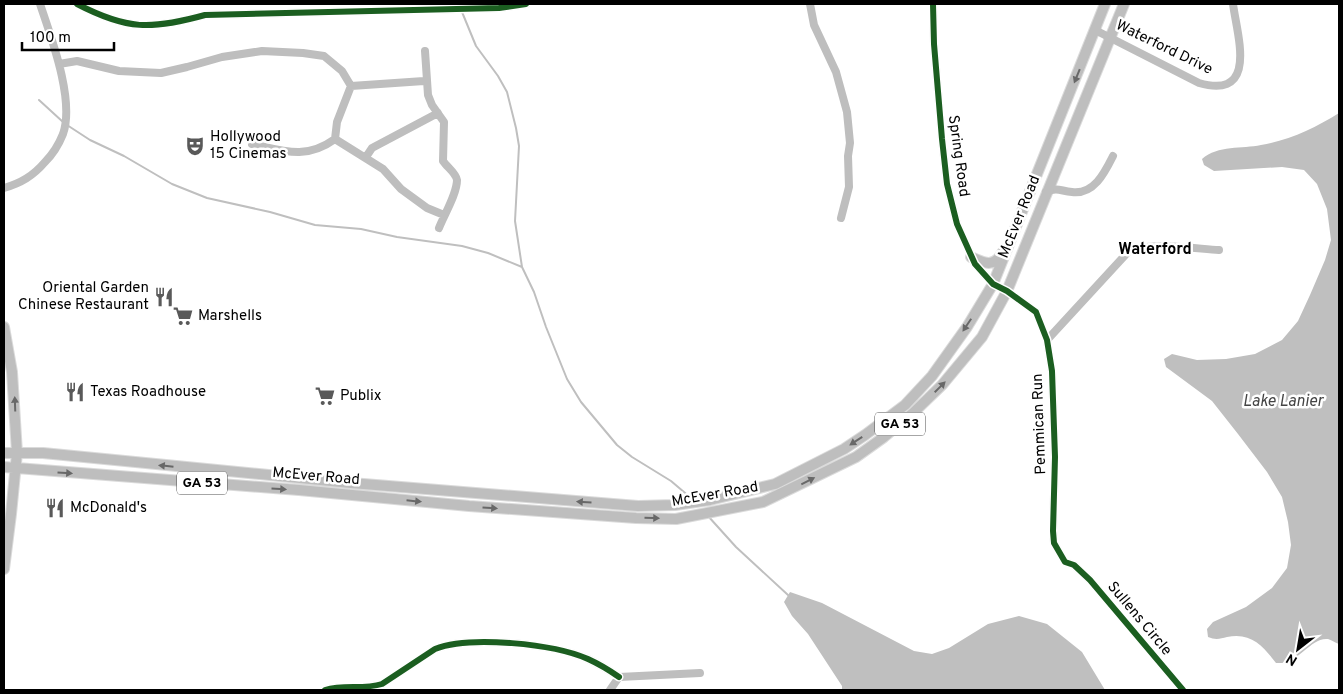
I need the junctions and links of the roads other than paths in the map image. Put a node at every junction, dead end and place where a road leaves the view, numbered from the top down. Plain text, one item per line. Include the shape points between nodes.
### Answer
1 (40, 4) edge
2 (77, 4) edge
3 (526, 4) edge
4 (810, 4) edge
5 (933, 4) edge
6 (1105, 4) edge
7 (1124, 4) edge
8 (1234, 4) edge
9 (490, 6) edge
10 (1095, 30) junction
11 (1111, 38) junction
12 (425, 51) dead end
13 (58, 64) junction
14 (427, 83) junction
15 (351, 86) junction
16 (438, 113) junction
17 (335, 140) junction
18 (252, 144) dead end
19 (1113, 156) dead end
20 (366, 157) junction
21 (4, 188) edge
22 (1046, 192) junction
23 (1026, 204) junction
24 (444, 215) junction
25 (841, 218) dead end
26 (438, 228) dead end
27 (1219, 250) dead end
28 (971, 257) junction
29 (993, 284) junction
30 (1007, 291) junction
31 (4, 327) edge
32 (1047, 340) junction
33 (4, 452) edge
34 (17, 453) junction
35 (4, 467) edge
36 (16, 468) junction
37 (271, 476) junction
38 (186, 482) junction
39 (1074, 565) joint
40 (4, 569) edge
41 (700, 673) dead end
42 (619, 677) junction
43 (372, 688) edge
44 (325, 690) edge
45 (610, 690) edge
46 (1183, 690) edge

1 - 13 street
2 - 9 street via 111,20 155,26 205,15
3 - 9 street
4 - 25 street via 814,25 836,72 847,112 849,187
5 - 28 street, Spring Road via 947,184 957,224
6 - 10 main road, McEver Road / GA 53
7 - 11 main road, McEver Road / GA 53
8 - 11 street, Waterford Drive via 1241,64 1233,79 1219,86 1199,83
10 - 11 street, Waterford Drive
10 -> 23 main road, McEver Road / GA 53
11 - 22 main road, McEver Road / GA 53
12 - 14 street
13 - 15 street via 77,61 118,71 161,72 262,50 303,53 324,56 342,71
13 - 21 street via 67,105 64,132 56,149 36,172 20,183
14 - 15 street
14 - 16 street via 428,95
15 - 17 street via 337,122
16 - 20 street via 372,148
16 - 24 street via 444,122 444,161 457,179
17 - 18 street via 307,153
17 - 20 street
19 - 22 street via 1098,181 1087,190 1074,193 1056,188
20 - 24 street via 383,169 401,189 427,208
22 - 30 main road, McEver Road / GA 53
23 - 28 main road via 1019,212 997,261 988,264
23 - 29 main road, McEver Road / GA 53
24 - 26 street
27 - 32 street via 1156,246 1134,248
28 - 29 street, Spring Road
29 - 30 street, Spring Road
29 -> 37 main road, McEver Road / GA 53 via 932,376 905,405 844,449 775,484 710,500 638,506
30 - 32 street, Pemmican Run via 1036,312
38 -> 30 main road, McEver Road / GA 53 via 636,518 676,519 763,502 856,457 913,413 968,354 990,324
34 -> 31 main road via 15,397
32 - 39 street, Pemmican Run via 1052,371 1055,457 1054,543 1065,562
33 - 34 main road, McEver Road / GA 53
34 - 36 main road
37 -> 34 main road, McEver Road / GA 53
35 - 36 main road, McEver Road
36 -> 38 main road, McEver Road / GA 53
36 - 40 main road
37 - 38 main road via 258,479 193,476
39 - 46 street, Sullens Circle
41 - 42 street
42 - 43 street via 587,658 569,653 497,643 463,643 435,649 392,679
42 - 45 street
43 - 44 street

